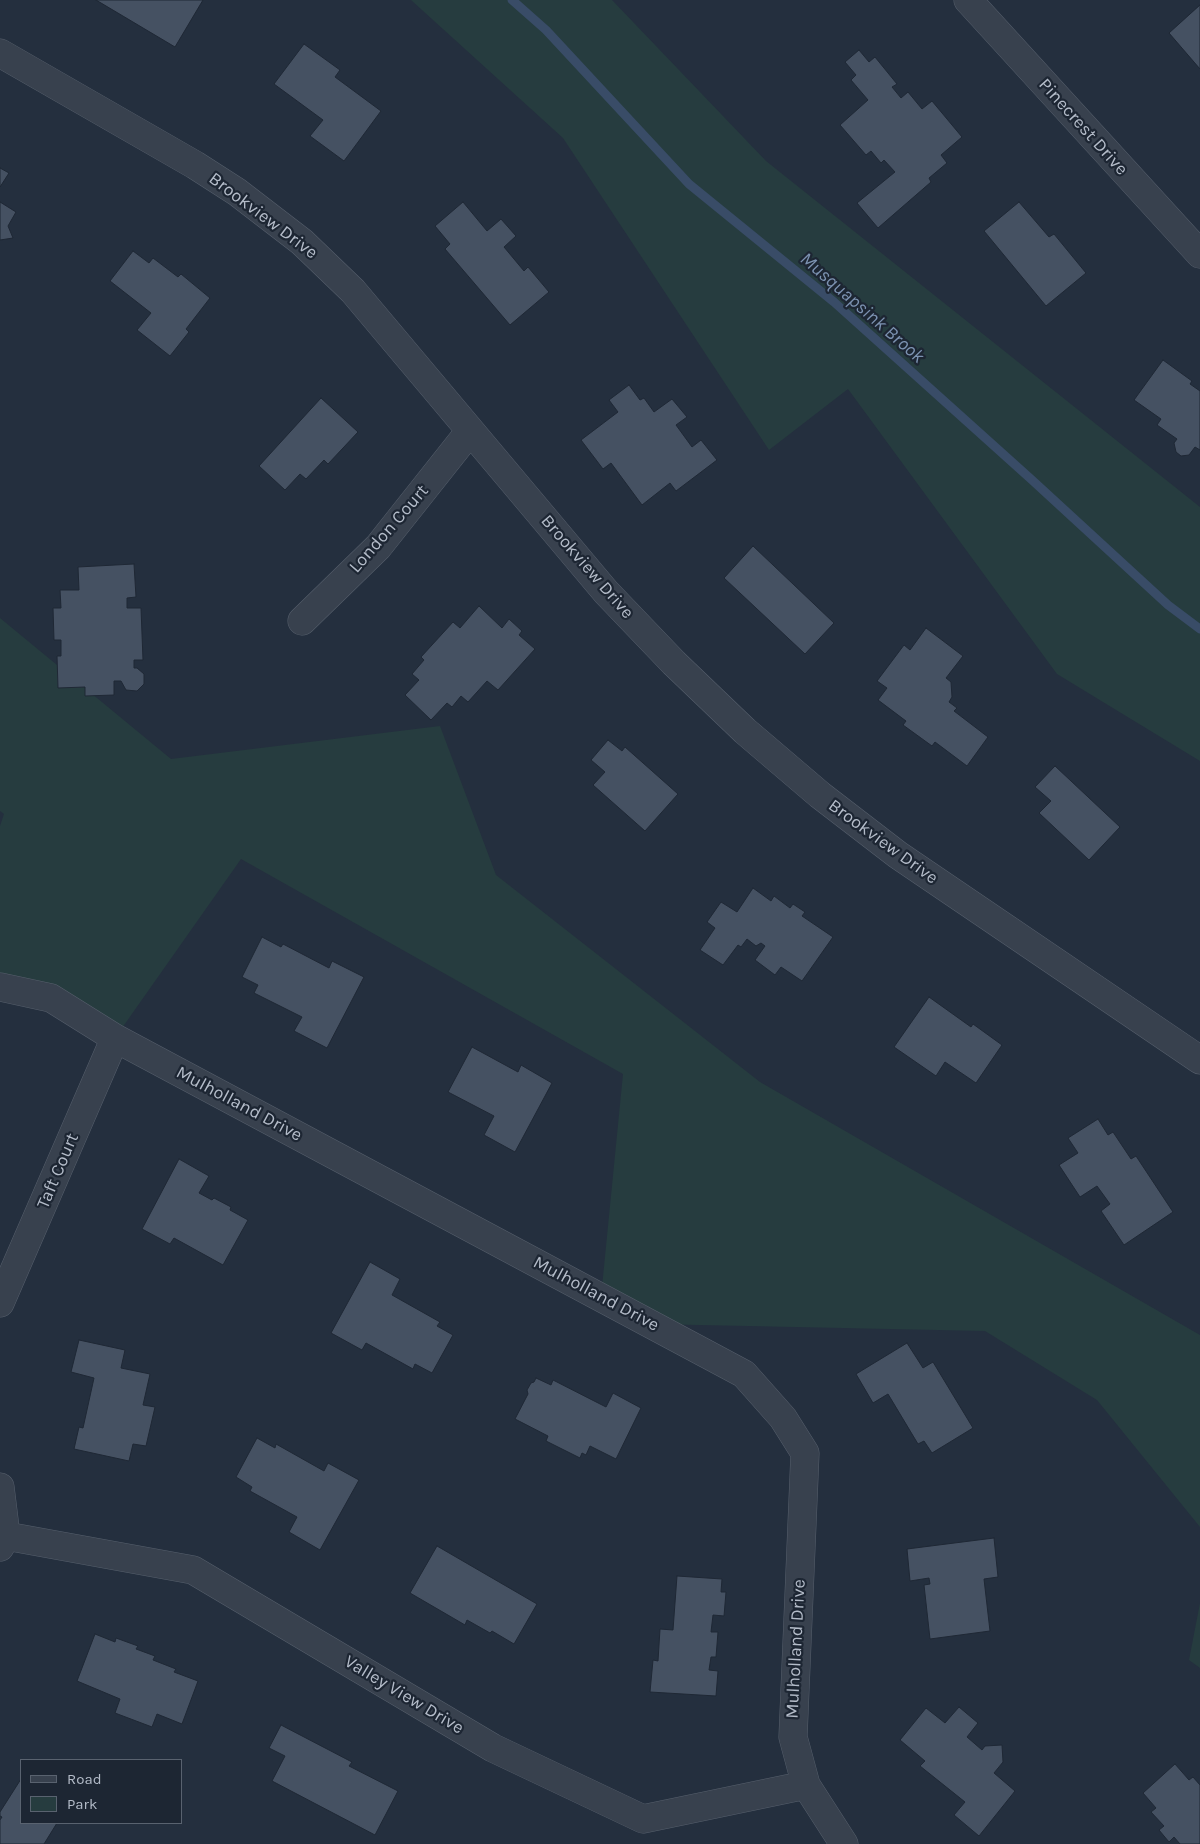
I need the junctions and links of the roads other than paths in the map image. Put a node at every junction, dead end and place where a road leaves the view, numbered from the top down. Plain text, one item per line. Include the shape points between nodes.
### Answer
1 (968, 0) edge
2 (0, 53) edge
3 (1200, 254) edge
4 (470, 432) junction
5 (302, 621) dead end
6 (0, 987) edge
7 (115, 1038) junction
8 (1200, 1060) edge
9 (0, 1303) edge
10 (0, 1488) edge
11 (3, 1542) edge
12 (806, 1785) junction
13 (844, 1844) edge

1 - 3 street, Pinecrest Drive
2 - 4 street, Brookview Drive via 237,192 302,242 353,291
4 - 5 street, London Court via 378,547
4 - 8 street, Brookview Drive via 606,592 745,731 898,855
6 - 7 street, Mulholland Drive via 51,998
7 - 9 street, Taft Court
7 - 12 street, Mulholland Drive via 744,1374 783,1418 805,1453 792,1737
10 - 11 street
11 - 12 street, Valley View Drive via 193,1570 492,1748 643,1819
12 - 13 street, Mulholland Drive

